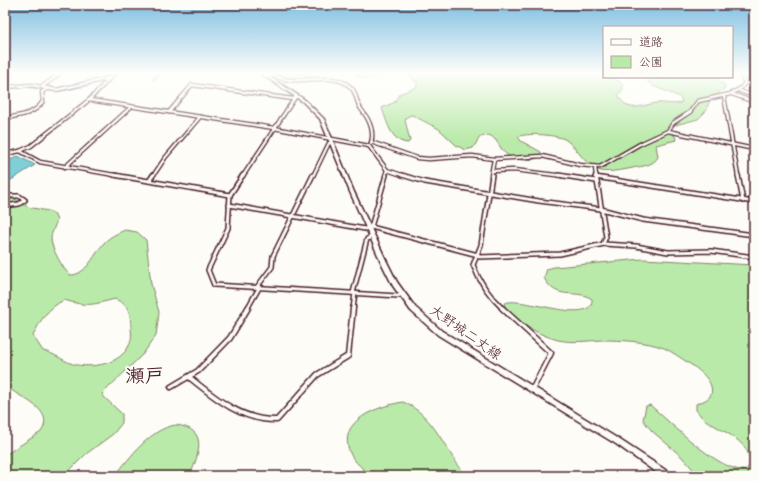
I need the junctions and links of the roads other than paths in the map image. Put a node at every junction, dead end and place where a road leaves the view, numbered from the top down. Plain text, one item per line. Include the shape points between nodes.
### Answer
1 (42, 95) edge
2 (93, 95) edge
3 (183, 95) edge
4 (282, 95) edge
5 (355, 95) edge
6 (736, 95) edge
7 (724, 96) joint
8 (295, 97) junction
9 (89, 100) junction
10 (754, 102) edge
11 (131, 107) junction
12 (168, 112) junction
13 (200, 117) junction
14 (5, 118) edge
15 (274, 128) junction
16 (668, 131) junction
17 (332, 141) junction
18 (372, 142) junction
19 (733, 144) junction
20 (369, 146) junction
21 (754, 149) edge
22 (20, 152) junction
23 (5, 154) edge
24 (494, 159) junction
25 (65, 167) junction
26 (595, 167) junction
27 (387, 170) junction
28 (493, 171) junction
29 (596, 179) junction
30 (149, 181) junction
31 (488, 193) junction
32 (230, 195) junction
33 (5, 196) edge
34 (743, 200) junction
35 (754, 202) edge
36 (229, 205) junction
37 (5, 206) edge
38 (601, 209) junction
39 (293, 217) junction
40 (370, 228) junction
41 (754, 235) edge
42 (372, 237) junction
43 (603, 244) junction
44 (478, 255) junction
45 (754, 257) edge
46 (258, 287) junction
47 (354, 293) junction
48 (402, 294) junction
49 (189, 377) junction
50 (171, 387) dead end
51 (532, 390) junction
52 (667, 476) edge

1 - 14 street via 40,106
2 - 9 street
3 - 12 street
4 - 8 street
5 - 18 street via 356,104 365,114 373,133
6 - 10 street
7 - 16 street via 698,101 690,112 673,123
7 - 19 street
8 - 15 street
8 - 17 main road, 大野城二丈線 via 320,114
9 - 11 street
9 - 22 street
11 - 12 street
11 - 25 street
12 - 13 street
13 - 15 street
13 - 30 street
15 - 17 street
15 - 32 street
16 - 19 street
16 - 26 street via 605,165
17 - 20 street
17 - 39 street via 328,143
17 - 40 main road, 大野城二丈線
18 - 20 street
18 - 24 street via 422,159 477,156
19 - 21 street
19 - 34 street
20 - 27 street
22 - 23 street
22 - 25 street via 40,162
24 - 26 street via 542,156
24 - 28 street
25 - 30 street
26 - 29 street
27 - 31 street via 425,182
27 - 40 street
28 - 29 street via 525,171
28 - 31 street
29 - 34 street
29 - 38 street
30 - 32 street
31 - 38 street
31 - 44 street
32 - 36 street
33 - 37 street via 19,196 25,200 19,204
34 - 35 street
36 - 39 street
36 - 46 street via 228,228 208,270 212,283
38 - 41 street via 643,220
38 - 43 street via 606,237
39 - 40 street
39 - 46 street via 274,256 272,267
40 - 42 main road, 大野城二丈線
40 - 44 street
42 - 47 street via 368,239
42 - 48 main road, 大野城二丈線
43 - 44 street via 553,255 530,254 491,258
43 - 45 street via 636,246 668,252 711,251
44 - 51 street via 473,265 482,286 551,353
46 - 47 street
46 - 49 street via 230,338
47 - 48 street via 398,296
47 - 49 street via 348,356 317,375 277,420 254,418 228,406
48 - 51 main road, 大野城二丈線 via 413,309 440,332
49 - 50 street
51 - 52 main road, 大野城二丈線 via 618,442

